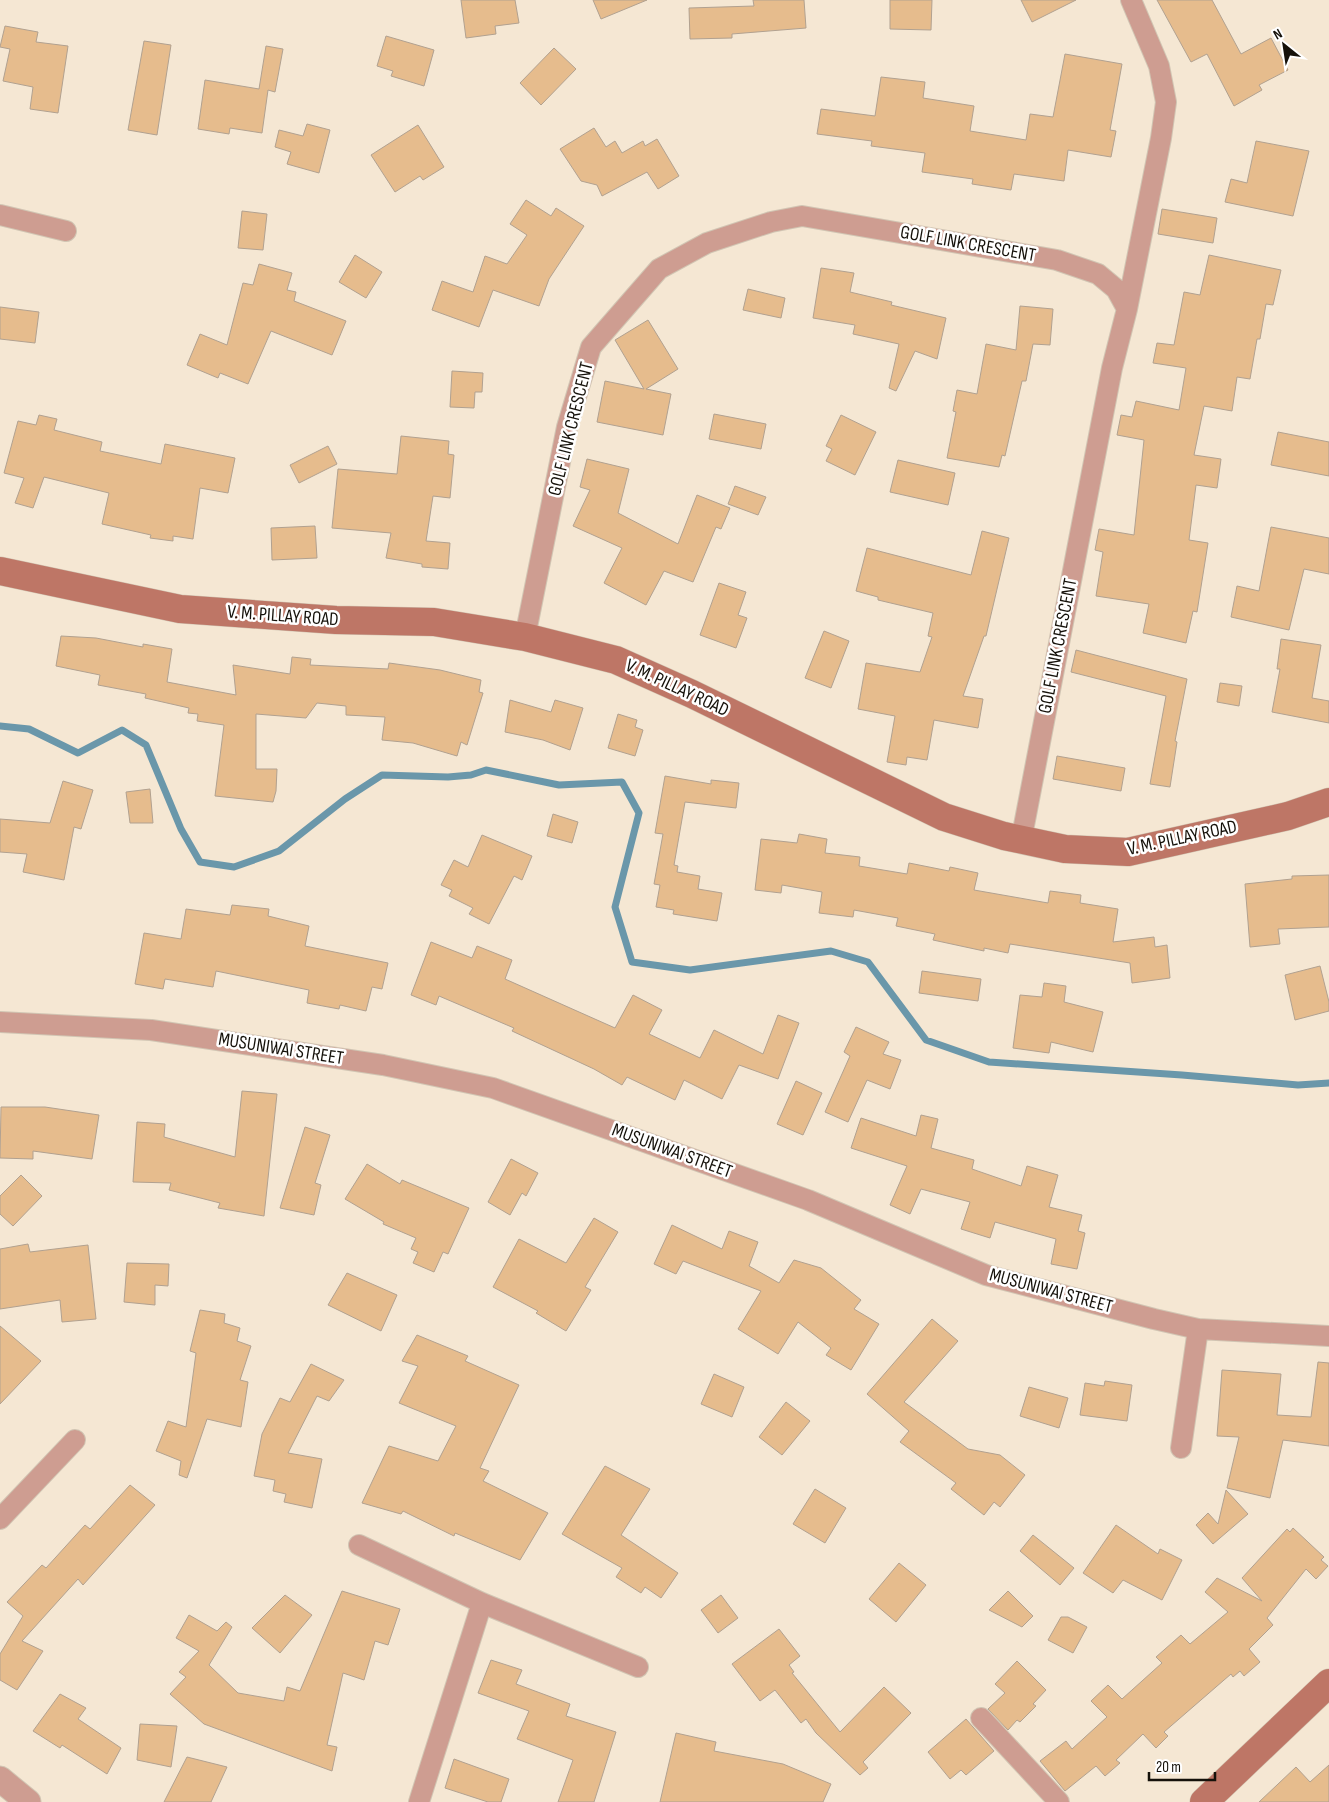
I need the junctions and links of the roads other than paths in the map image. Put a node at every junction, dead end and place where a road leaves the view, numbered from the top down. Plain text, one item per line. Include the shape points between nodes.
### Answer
1 (1131, 0) edge
2 (0, 215) edge
3 (66, 230) dead end
4 (1127, 309) junction
5 (0, 571) edge
6 (525, 637) junction
7 (1329, 802) edge
8 (1021, 841) junction
9 (0, 1022) edge
10 (1198, 1329) junction
11 (1329, 1336) edge
12 (75, 1440) dead end
13 (1181, 1448) dead end
14 (0, 1519) edge
15 (360, 1545) dead end
16 (482, 1603) junction
17 (638, 1667) dead end
18 (1329, 1683) edge
19 (981, 1718) dead end
20 (0, 1779) edge
21 (28, 1802) edge
22 (419, 1802) edge
23 (1059, 1802) edge
24 (1204, 1802) edge

1 - 4 street via 1159,66 1166,102 1162,138
2 - 3 street
4 - 6 street, GOLF LINK CRESCENT via 1116,289 1098,274 1056,260 802,216 771,222 707,243 659,269 591,347 567,427
4 - 8 street, GOLF LINK CRESCENT via 1112,368
5 - 6 main road, V. M. PILLAY ROAD via 180,609 336,620 434,622
6 - 8 main road, V. M. PILLAY ROAD via 616,660 701,698 899,797 944,817
7 - 8 main road, V. M. PILLAY ROAD via 1288,816 1128,852 1065,849
9 - 10 street, MUSUNIWAI STREET via 151,1030 383,1065 493,1088 808,1200 986,1275
10 - 11 street, MUSUNIWAI STREET
10 - 13 street
12 - 14 street
15 - 16 street
16 - 17 street
16 - 22 street
18 - 24 main road
19 - 23 street
20 - 21 street

